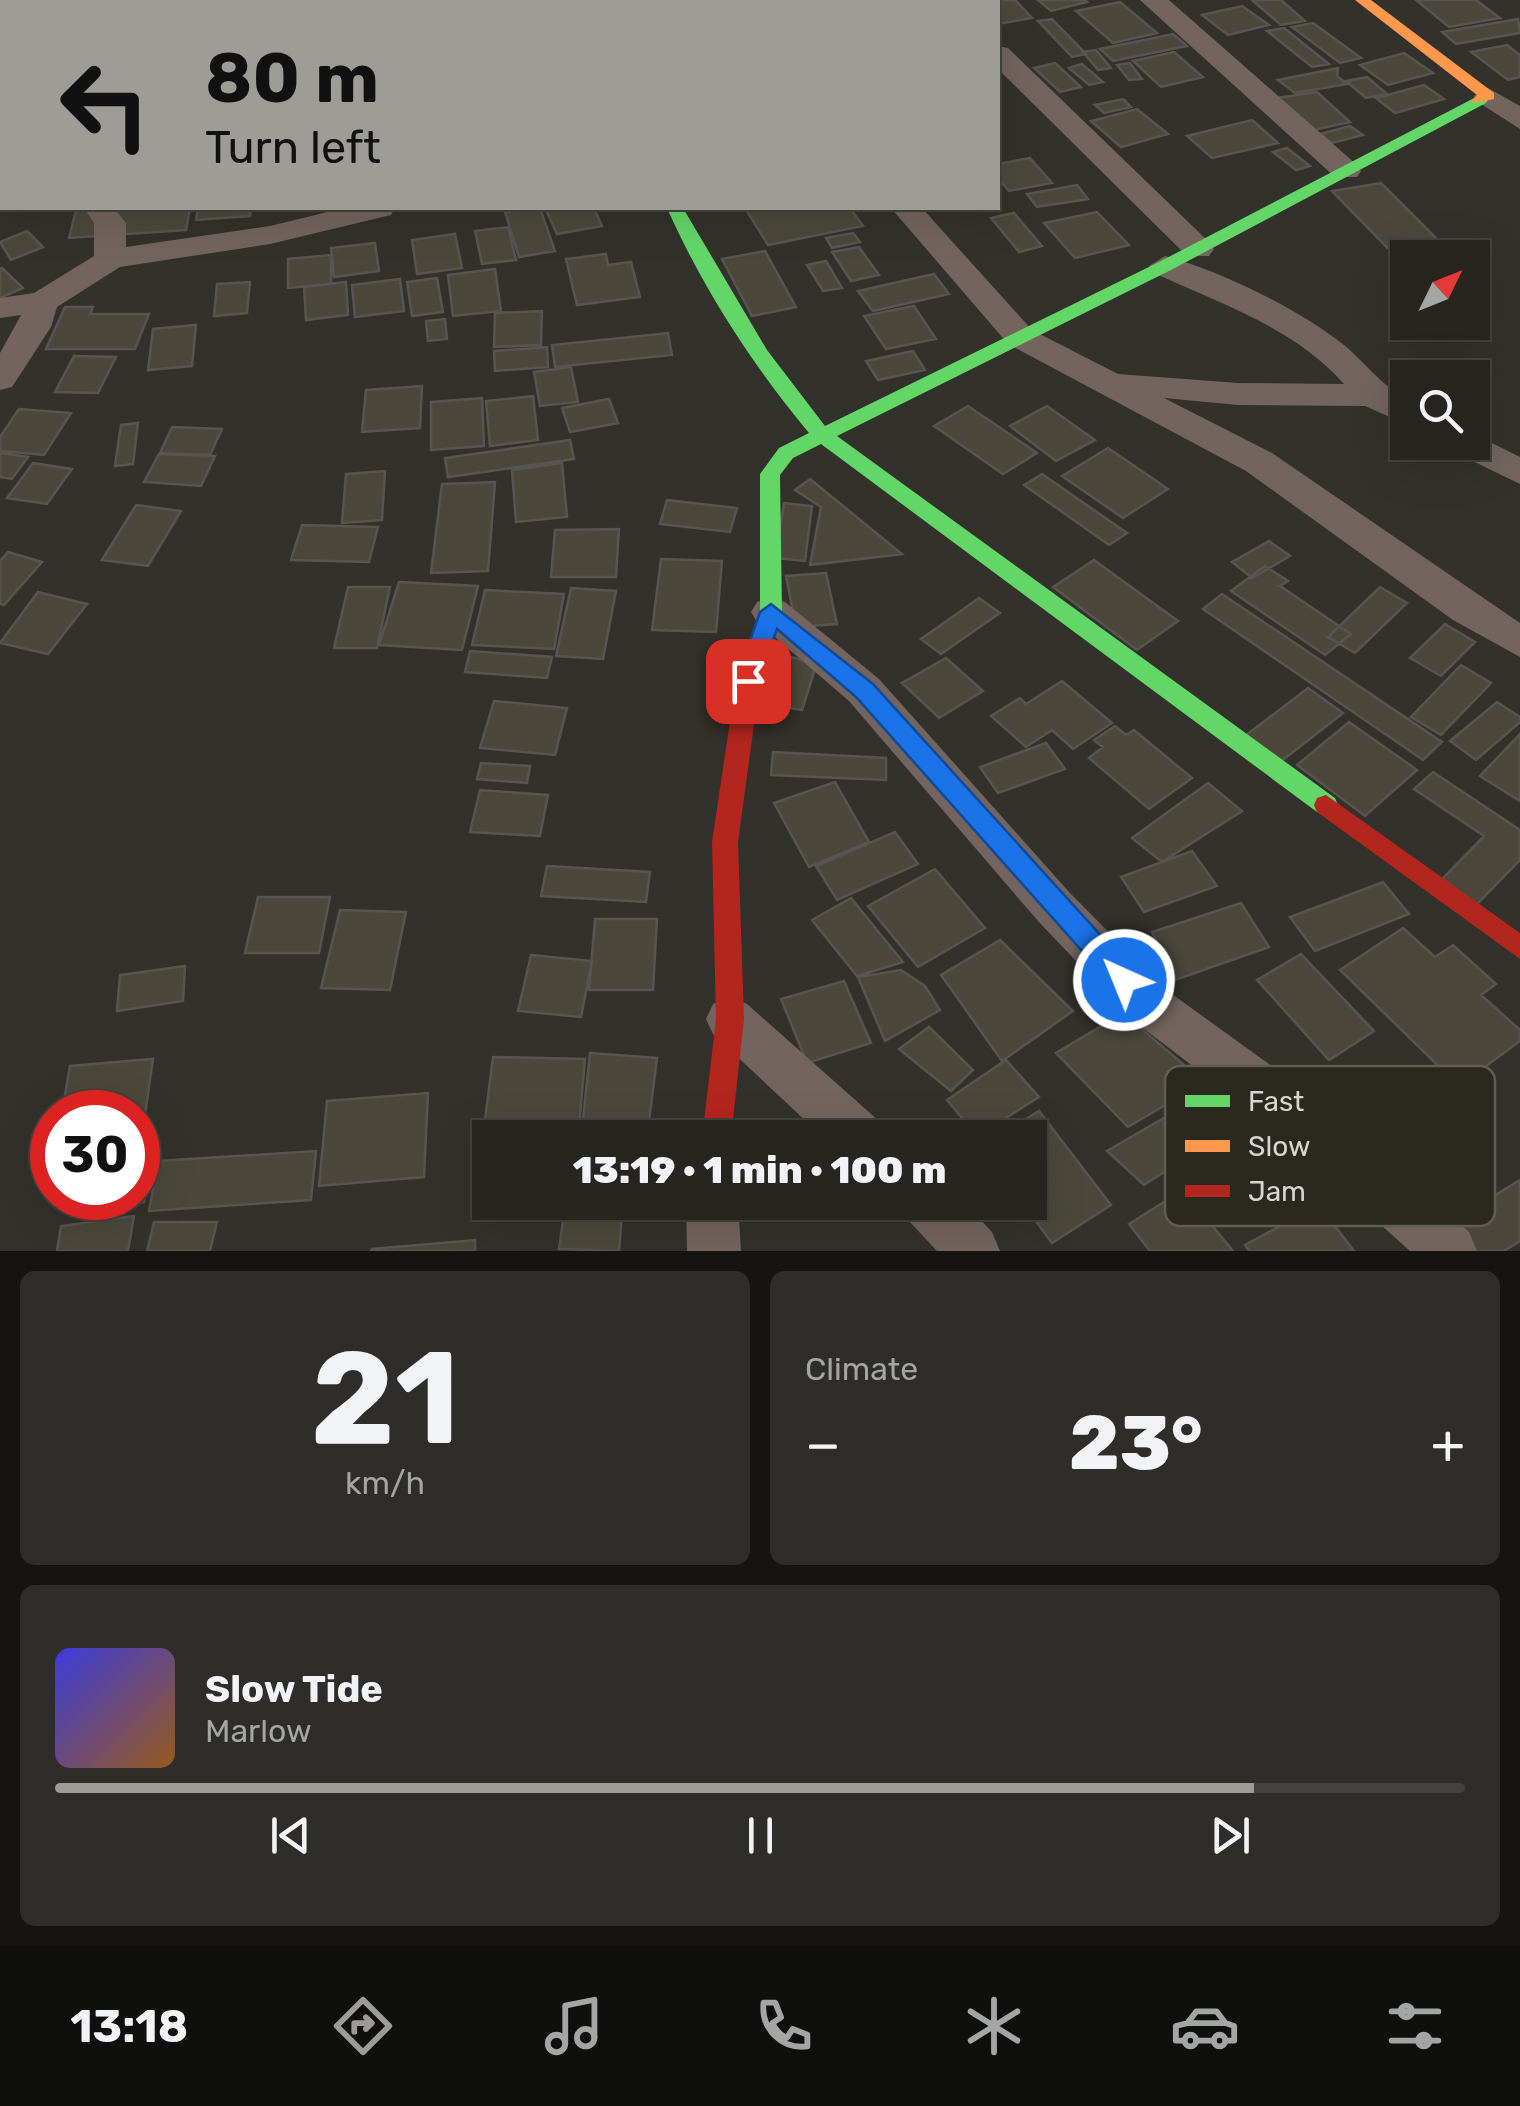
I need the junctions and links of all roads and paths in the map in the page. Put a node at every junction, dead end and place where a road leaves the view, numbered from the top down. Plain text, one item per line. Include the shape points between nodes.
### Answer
1 (1153, 0) edge
2 (1362, 0) edge
3 (1000, 56) edge
4 (1488, 96) junction
5 (1520, 120) edge
6 (1346, 171) junction
7 (100, 210) edge
8 (372, 210) edge
9 (676, 210) edge
10 (908, 210) edge
11 (1198, 249) junction
12 (110, 259) junction
13 (1165, 266) junction
14 (42, 302) junction
15 (0, 308) edge
16 (1020, 337) junction
17 (0, 379) edge
18 (1102, 381) junction
19 (1371, 395) junction
20 (1390, 405) edge
21 (820, 433) junction
22 (1490, 456) edge
23 (1520, 472) edge
24 (771, 612) junction
25 (1520, 642) edge
26 (1520, 948) edge
27 (730, 1019) junction
28 (1231, 1066) edge
29 (718, 1120) edge
30 (841, 1120) edge
31 (713, 1220) edge
32 (944, 1220) edge
33 (1422, 1226) edge
34 (714, 1251) edge
35 (973, 1251) edge
36 (1450, 1251) edge

1 - 6 street
2 - 4 street
3 - 11 street
4 - 5 street
4 - 6 street
6 - 11 street
7 - 12 street via 110,224
8 - 12 street
9 - 21 street via 740,328
10 - 16 street
11 - 13 street
12 - 14 street
13 - 16 street
13 - 19 street via 1297,330 1358,376
14 - 15 street
14 - 17 street
16 - 18 street
16 - 21 street
18 - 19 street via 1238,394
18 - 25 street via 1259,462
19 - 20 street
21 - 24 street via 786,453 770,474
21 - 26 street
22 - 23 street
24 - 27 street via 748,681 724,842
24 - 28 street via 864,690 1148,1004
27 - 29 street
27 - 30 street
31 - 34 street
32 - 35 street
33 - 36 street

